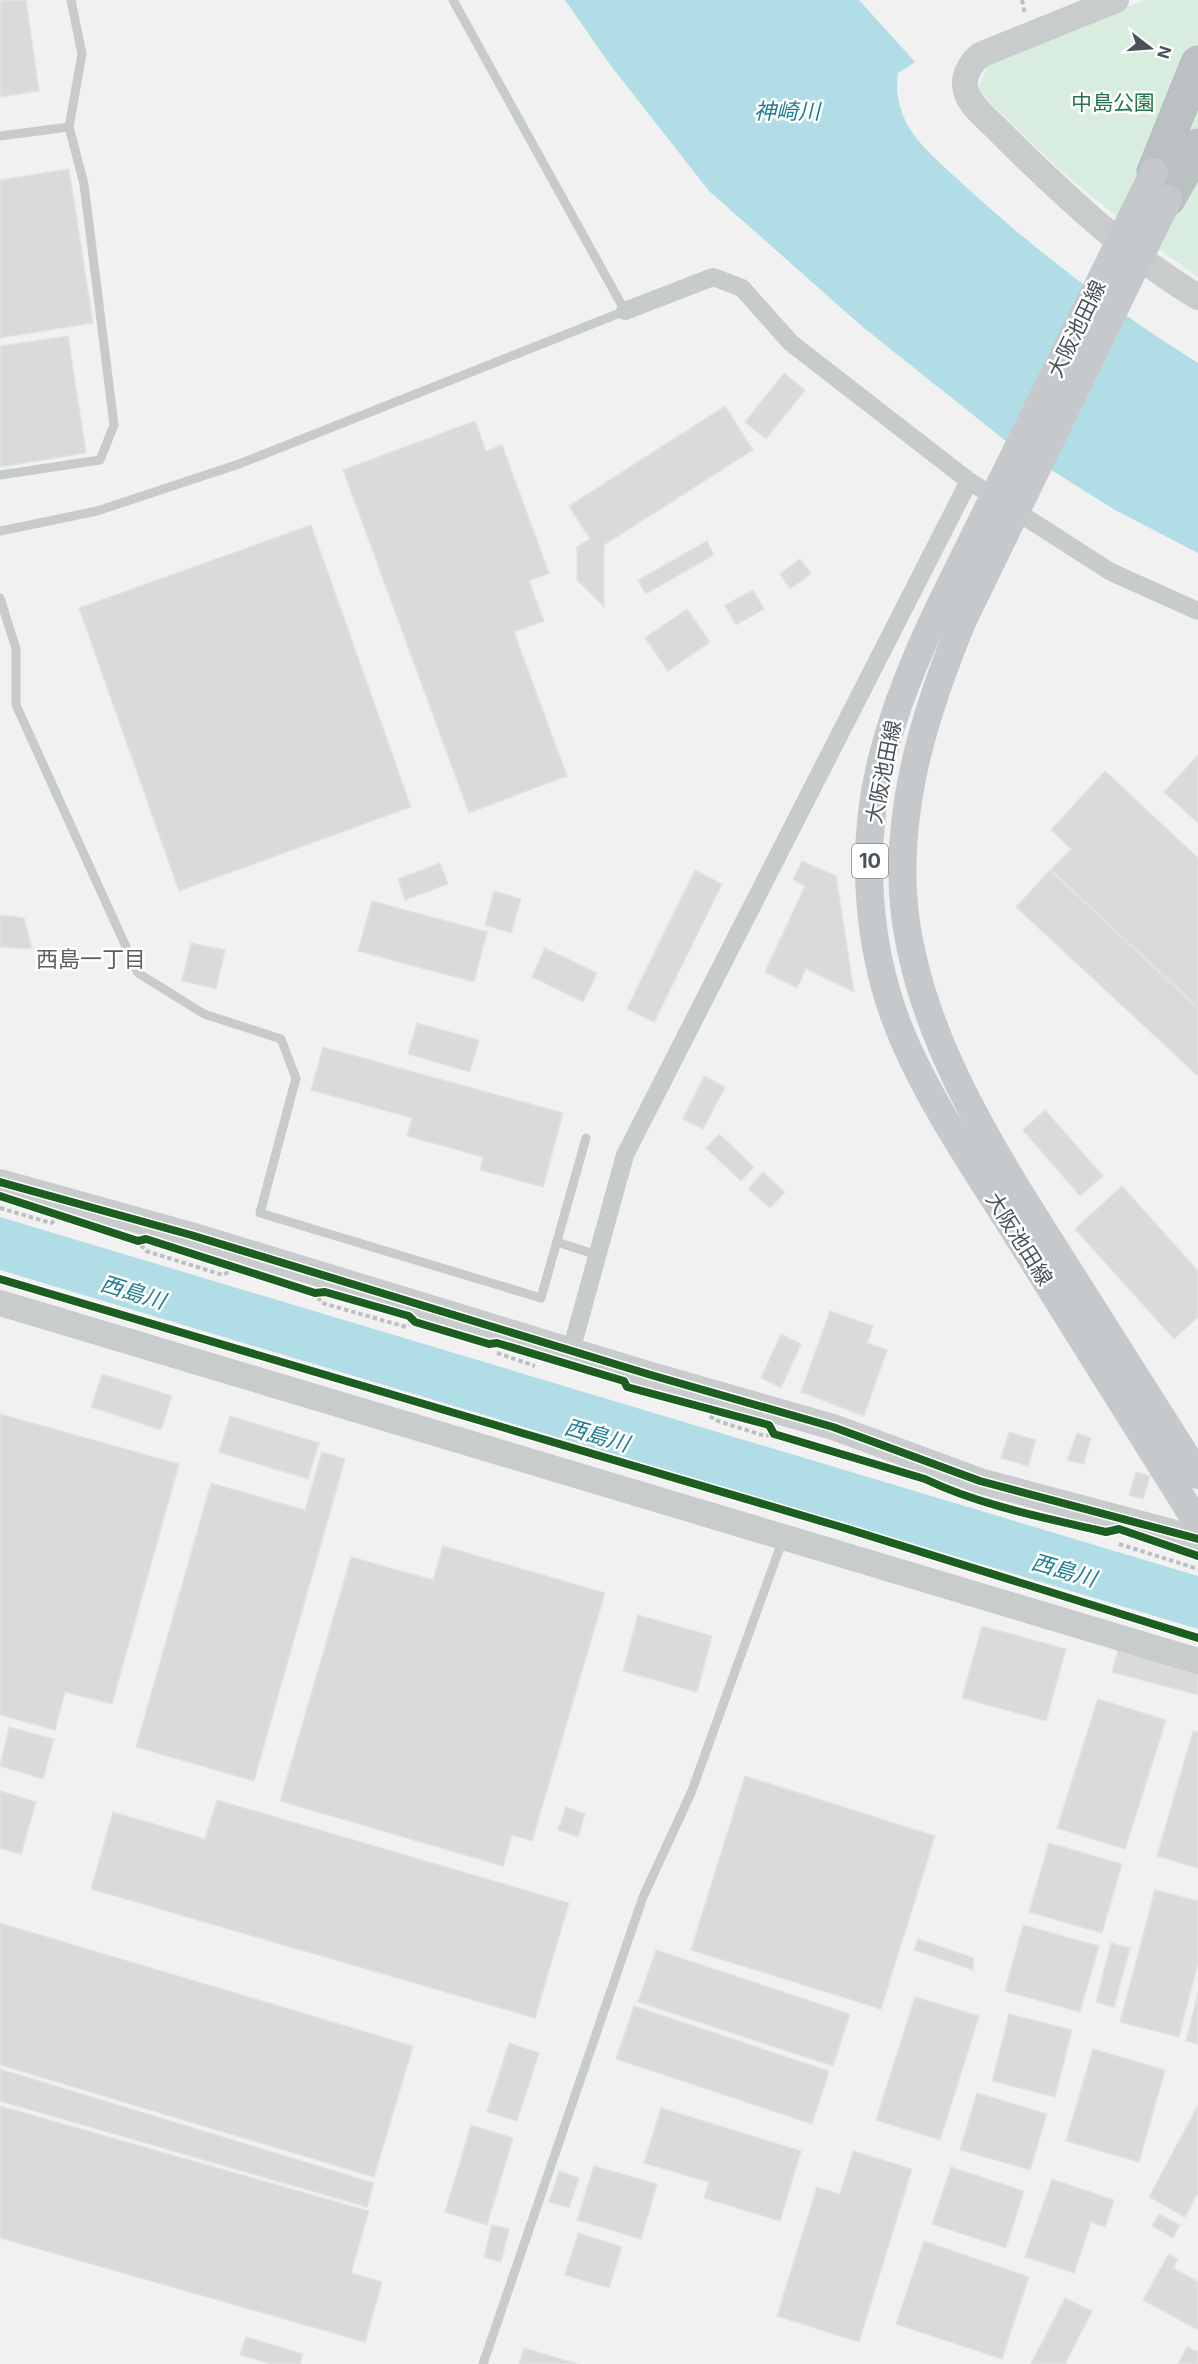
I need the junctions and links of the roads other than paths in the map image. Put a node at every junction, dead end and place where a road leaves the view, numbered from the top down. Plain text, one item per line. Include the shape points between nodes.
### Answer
1 (71, 0) edge
2 (453, 0) edge
3 (1116, 0) edge
4 (1198, 63) edge
5 (69, 127) junction
6 (0, 136) edge
7 (1198, 146) edge
8 (1161, 185) junction
9 (1198, 297) edge
10 (625, 311) junction
11 (0, 475) edge
12 (969, 481) junction
13 (0, 531) edge
14 (0, 598) edge
15 (1198, 611) edge
16 (586, 1138) dead end
17 (0, 1182) edge
18 (557, 1242) junction
19 (597, 1255) junction
20 (0, 1303) edge
21 (571, 1351) junction
22 (1198, 1475) edge
23 (1198, 1524) edge
24 (784, 1537) junction
25 (1198, 1539) edge
26 (1198, 1661) edge
27 (483, 2364) edge

1 - 5 lane via 82,54
2 - 10 lane
3 - 9 street via 980,55 968,71 966,92 976,107 1096,222
4 - 8 highway
5 - 6 lane
5 - 11 lane via 84,184 114,425 100,460
7 - 8 highway
8 - 22 main road, 大阪池田線 / 10, bridge via 943,670 910,786 903,892 913,960 923,994 969,1102 1016,1187
8 - 23 main road, 大阪池田線 / 10, bridge via 939,608 907,680 883,752 876,788 870,876 883,977 918,1071
10 - 12 street via 713,277 742,288 791,343
10 - 13 lane via 239,464 98,510
12 - 15 street via 1111,572
12 - 19 street via 625,1155
14 - 18 lane via 16,649 16,705 138,973 204,1014 281,1039 296,1078 260,1213 541,1298
16 - 18 lane
17 - 21 street via 191,1235
18 - 19 lane
19 - 21 street
20 - 24 street
21 - 25 street via 833,1426 980,1481
24 - 26 street
24 - 27 lane via 691,1792 643,1897

